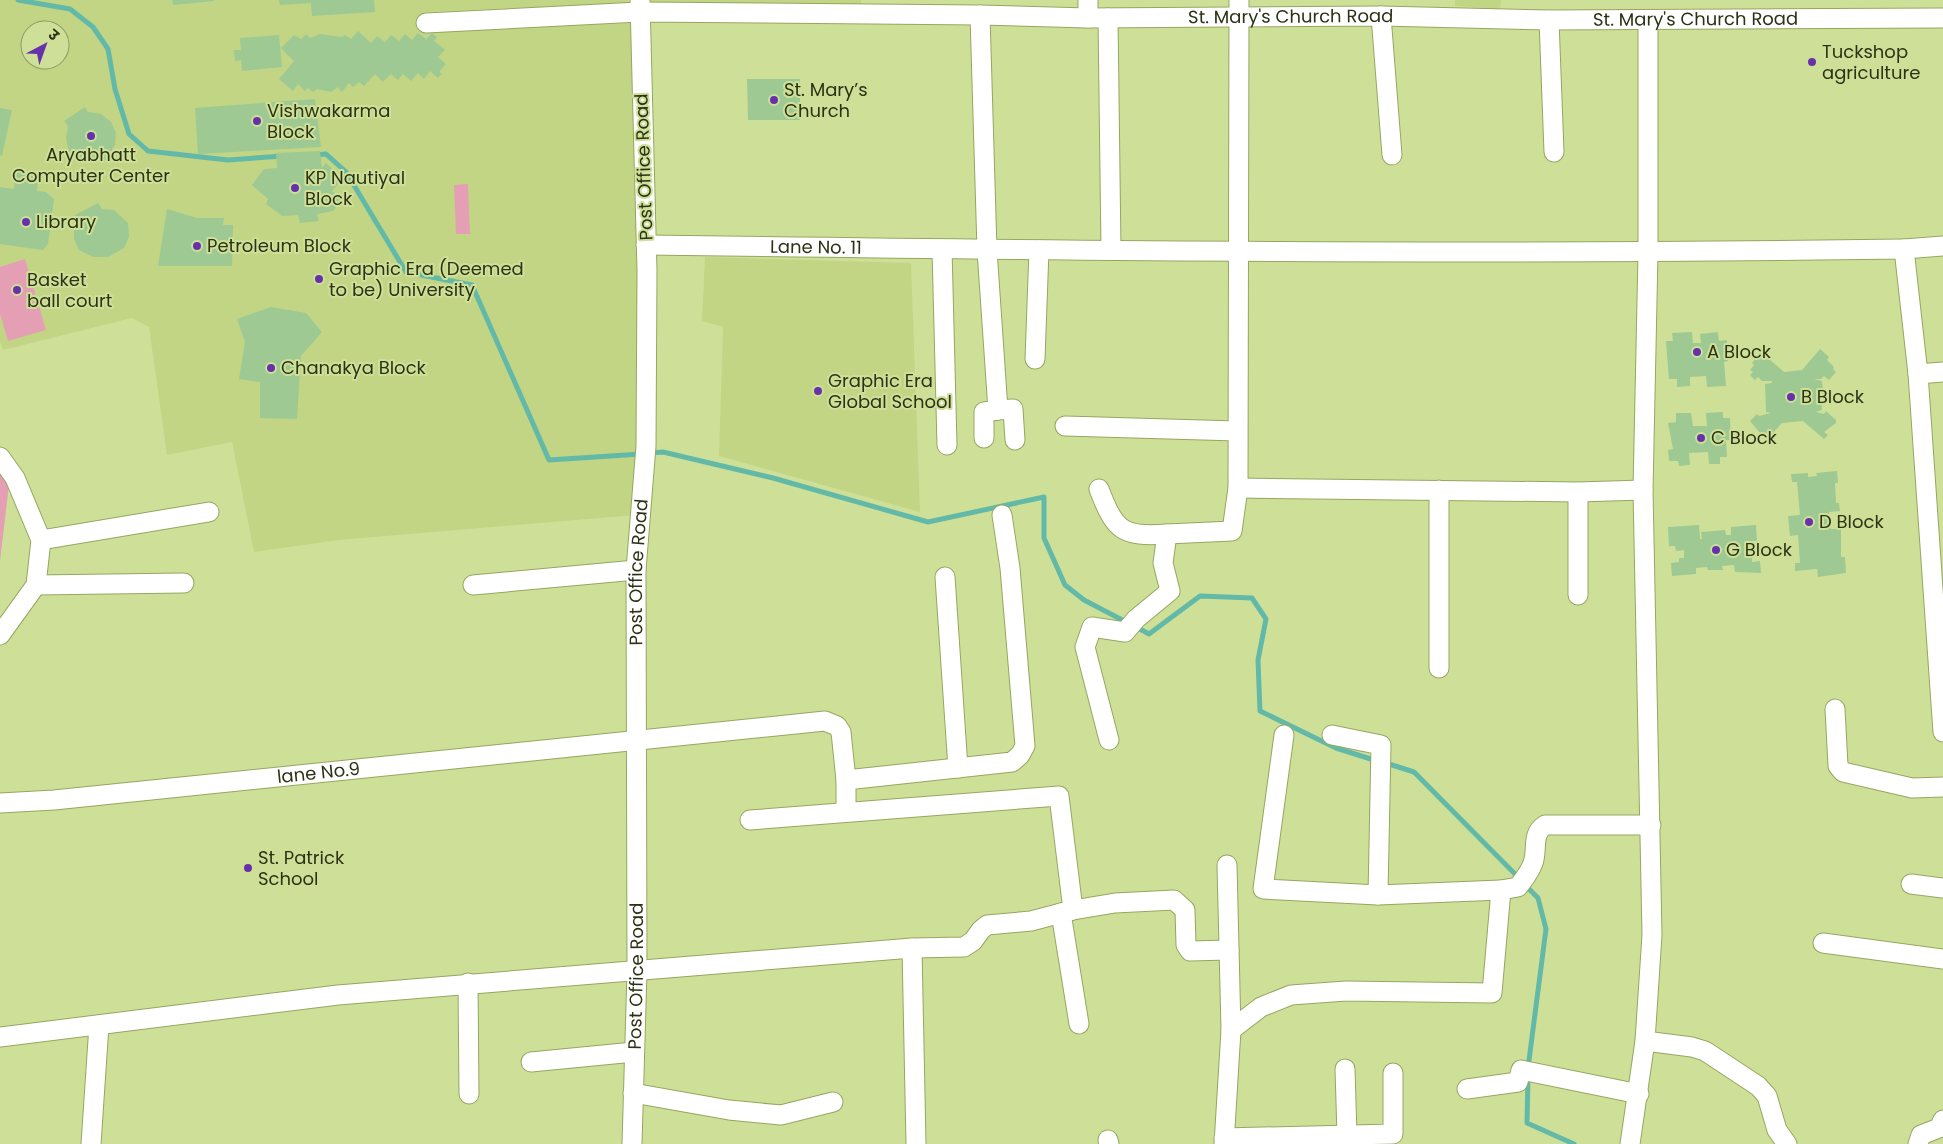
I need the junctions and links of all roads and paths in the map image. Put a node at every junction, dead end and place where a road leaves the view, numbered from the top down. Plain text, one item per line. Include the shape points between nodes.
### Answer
1 (640, 6) edge
2 (1239, 8) edge
3 (1088, 9) edge
4 (980, 15) junction
5 (1380, 16) junction
6 (1108, 18) junction
7 (1943, 18) edge
8 (1549, 20) junction
9 (1648, 20) junction
10 (426, 23) dead end
11 (1554, 152) dead end
12 (1392, 155) dead end
13 (646, 245) junction
14 (1943, 246) edge
15 (942, 249) junction
16 (1904, 249) junction
17 (987, 250) junction
18 (1039, 250) junction
19 (1111, 250) junction
20 (1238, 251) junction
21 (1648, 253) junction
22 (1035, 358) dead end
23 (1943, 372) edge
24 (1918, 374) junction
25 (998, 410) junction
26 (1065, 426) dead end
27 (1237, 431) junction
28 (984, 438) dead end
29 (1015, 440) dead end
30 (947, 445) dead end
31 (0, 457) edge
32 (1238, 488) junction
33 (1099, 489) dead end
34 (1439, 490) junction
35 (1643, 490) junction
36 (1578, 492) junction
37 (209, 512) dead end
38 (1002, 515) dead end
39 (1167, 534) junction
40 (40, 540) junction
41 (636, 570) junction
42 (945, 577) dead end
43 (184, 583) dead end
44 (36, 585) junction
45 (473, 585) dead end
46 (1578, 595) dead end
47 (0, 635) edge
48 (1940, 653) edge
49 (1439, 668) dead end
50 (1835, 709) dead end
51 (1943, 732) edge
52 (1284, 735) dead end
53 (1332, 735) dead end
54 (636, 740) junction
55 (1109, 740) dead end
56 (958, 768) junction
57 (846, 780) junction
58 (1943, 787) edge
59 (0, 803) edge
60 (846, 812) junction
61 (750, 820) dead end
62 (1650, 825) junction
63 (1227, 864) dead end
64 (1515, 884) junction
65 (1911, 884) dead end
66 (1943, 888) edge
67 (1378, 895) junction
68 (1067, 911) junction
69 (1823, 942) dead end
70 (912, 948) junction
71 (1229, 950) junction
72 (1943, 959) edge
73 (637, 970) junction
74 (468, 984) junction
75 (1079, 1024) dead end
76 (98, 1025) junction
77 (1231, 1030) junction
78 (0, 1037) edge
79 (1646, 1041) junction
80 (634, 1052) junction
81 (531, 1062) dead end
82 (1345, 1069) dead end
83 (1393, 1073) dead end
84 (1467, 1089) dead end
85 (633, 1092) junction
86 (469, 1094) dead end
87 (1639, 1094) junction
88 (833, 1102) dead end
89 (1943, 1120) edge
90 (1347, 1135) junction
91 (1224, 1141) edge
92 (91, 1144) edge
93 (632, 1144) edge
94 (916, 1144) edge
95 (1630, 1144) edge
96 (1787, 1144) edge
97 (1918, 1144) edge

1 - 4 street, St. Mary's Church Road
1 - 10 street, St. Mary's Church Road
1 - 13 street, Post Office Road
2 - 5 street, St. Mary's Church Road
2 - 6 street, St. Mary's Church Road
2 - 20 street
3 - 4 street, St. Mary's Church Road
3 - 6 street, St. Mary's Church Road
4 - 17 street
5 - 8 street, St. Mary's Church Road
5 - 12 street
6 - 19 street
7 - 9 street, St. Mary's Church Road
8 - 9 street, St. Mary's Church Road
8 - 11 street
9 - 21 street
13 - 15 street, Lane No. 11
13 - 41 street, Post Office Road via 646,454
14 - 16 street, Lane No. 11
15 - 17 street, Lane No. 11
15 - 30 street
16 - 21 street, Lane No. 11
16 - 24 street
17 - 18 street, Lane No. 11
17 - 25 street
18 - 19 street, Lane No. 11
18 - 22 street
19 - 20 street, Lane No. 11
20 - 21 street, Lane No. 11
20 - 27 street
21 - 35 street
23 - 24 street
24 - 48 street
25 - 28 street via 984,412
25 - 29 street via 1013,409
26 - 27 street
27 - 32 street
31 - 40 street via 15,478
32 - 34 street
32 - 39 street via 1232,531
33 - 39 street via 1113,522 1126,532
34 - 36 street
34 - 49 street
35 - 36 street
35 - 62 street
36 - 46 street
37 - 40 street
38 - 56 street via 1010,568 1025,746 1012,762
39 - 55 street via 1163,563 1170,590 1130,626 1092,627 1085,646
40 - 44 street
41 - 45 street
41 - 54 street, Post Office Road
42 - 56 street
43 - 44 street
44 - 47 street
48 - 51 street
50 - 58 street via 1838,766 1843,772 1912,788
52 - 67 street via 1262,889
53 - 67 street via 1381,744
54 - 57 street, lane No.9 via 831,722 841,732
54 - 59 street, lane No.9
54 - 73 street, Post Office Road
56 - 57 street
57 - 60 street
60 - 61 street
60 - 68 street via 1059,796
62 - 64 street via 1545,825 1536,835 1535,857
62 - 79 street via 1652,935
63 - 71 street
64 - 67 street
64 - 77 street via 1492,993 1346,991 1291,995 1260,1007
65 - 66 street
68 - 70 street via 1031,920 988,925 964,947
68 - 71 street via 1115,903 1174,900 1185,910 1186,945 1190,951
68 - 75 street
69 - 72 street
70 - 73 street
70 - 94 street
71 - 77 street
73 - 74 street
73 - 80 street, Post Office Road
74 - 76 street via 338,995
74 - 86 street
76 - 78 street
76 - 92 street
77 - 91 street
79 - 87 street
79 - 96 street via 1692,1047 1705,1052 1758,1086 1768,1096 1777,1130
80 - 81 street
80 - 85 street, Post Office Road
82 - 90 street
83 - 90 street via 1393,1134
84 - 87 street via 1518,1082 1528,1071
85 - 88 street via 729,1110 781,1115
85 - 93 street, Post Office Road
87 - 95 street
89 - 97 street via 1939,1128 1921,1134
90 - 91 street

